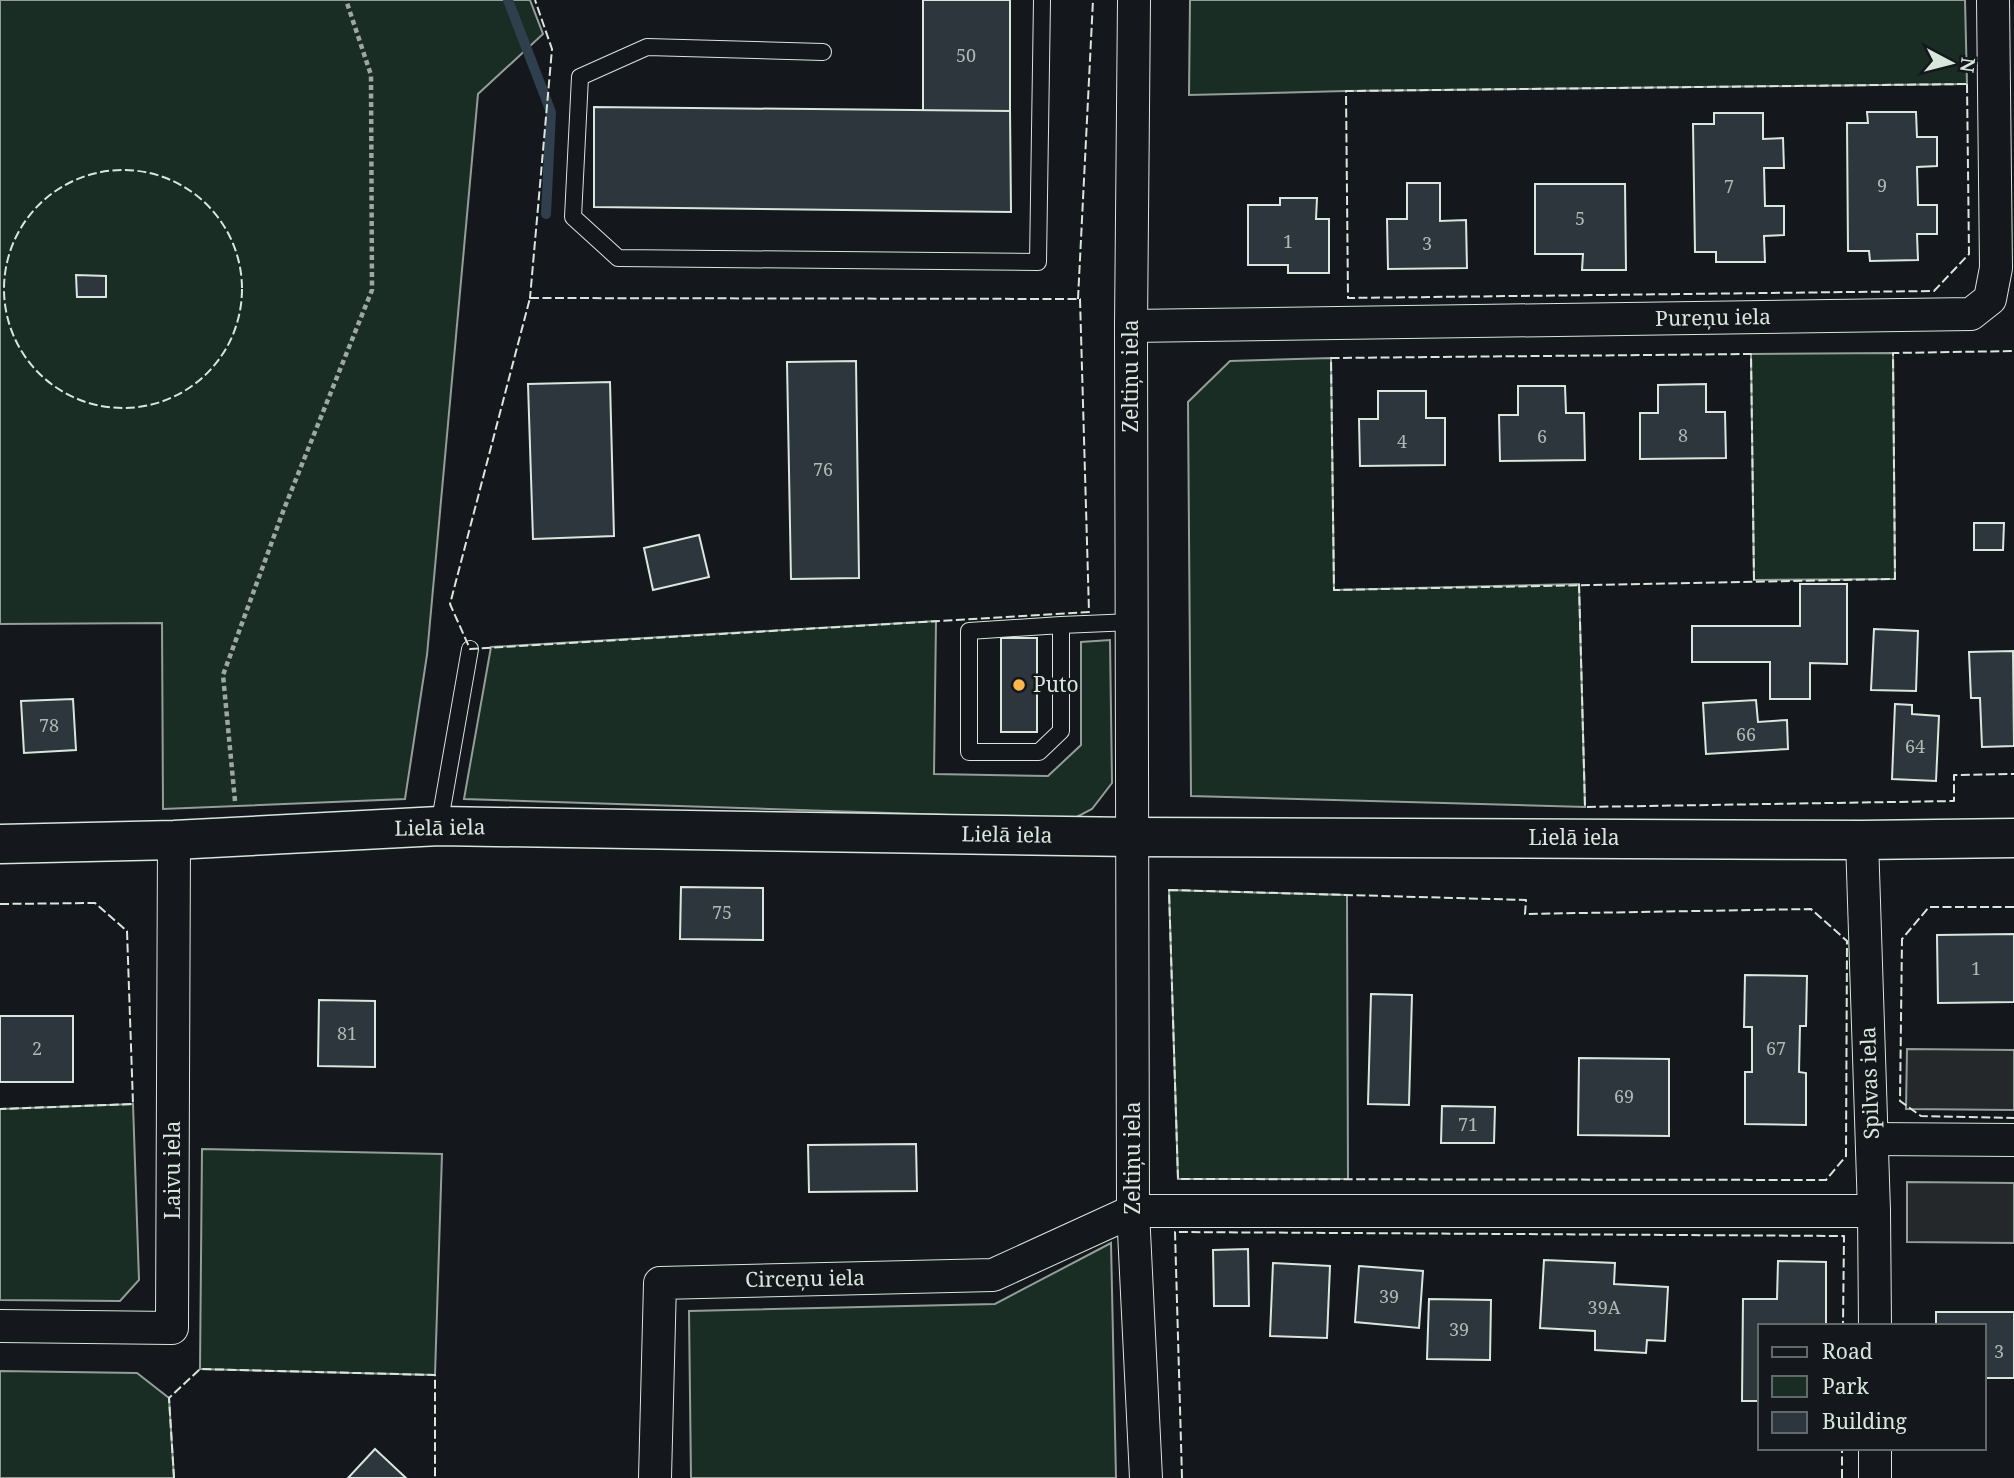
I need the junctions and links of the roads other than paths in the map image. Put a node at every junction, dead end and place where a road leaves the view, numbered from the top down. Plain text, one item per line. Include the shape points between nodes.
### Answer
1 (1042, 0) edge
2 (1134, 0) edge
3 (1993, 0) edge
4 (823, 52) dead end
5 (1131, 326) junction
6 (1132, 622) junction
7 (1061, 625) junction
8 (470, 649) dead end
9 (439, 826) junction
10 (1132, 837) junction
11 (2014, 838) edge
12 (174, 840) junction
13 (1862, 840) junction
14 (0, 844) edge
15 (1872, 1139) junction
16 (2014, 1140) edge
17 (1133, 1211) junction
18 (1874, 1211) junction
19 (1875, 1324) edge
20 (0, 1326) edge
21 (1875, 1450) edge
22 (655, 1478) edge
23 (1146, 1478) edge
24 (1875, 1478) edge

1 - 4 lane via 1038,262 618,258 573,217 580,77 648,47
2 - 5 street, Zeltiņu iela
3 - 5 street, Pureņu iela via 1996,268 1990,299 1970,314
5 - 6 street, Zeltiņu iela
6 - 7 lane
6 - 10 street, Zeltiņu iela
7 - 7 lane via 1061,731 1039,752 970,751 969,631
8 - 9 lane
9 - 10 street, Lielā iela
9 - 12 street, Lielā iela
10 - 13 street, Lielā iela
10 - 17 street, Zeltiņu iela
11 - 13 street, Lielā iela
12 - 14 street, Lielā iela
12 - 20 street, Laivu iela via 172,1328
13 - 15 street, Spilvas iela
15 - 16 street
15 - 18 street, Spilvas iela
17 - 18 street
17 - 22 street, Circeņu iela via 993,1275 660,1283
17 - 23 street, Zeltiņu iela
18 - 19 street, Spilvas iela
21 - 24 street

